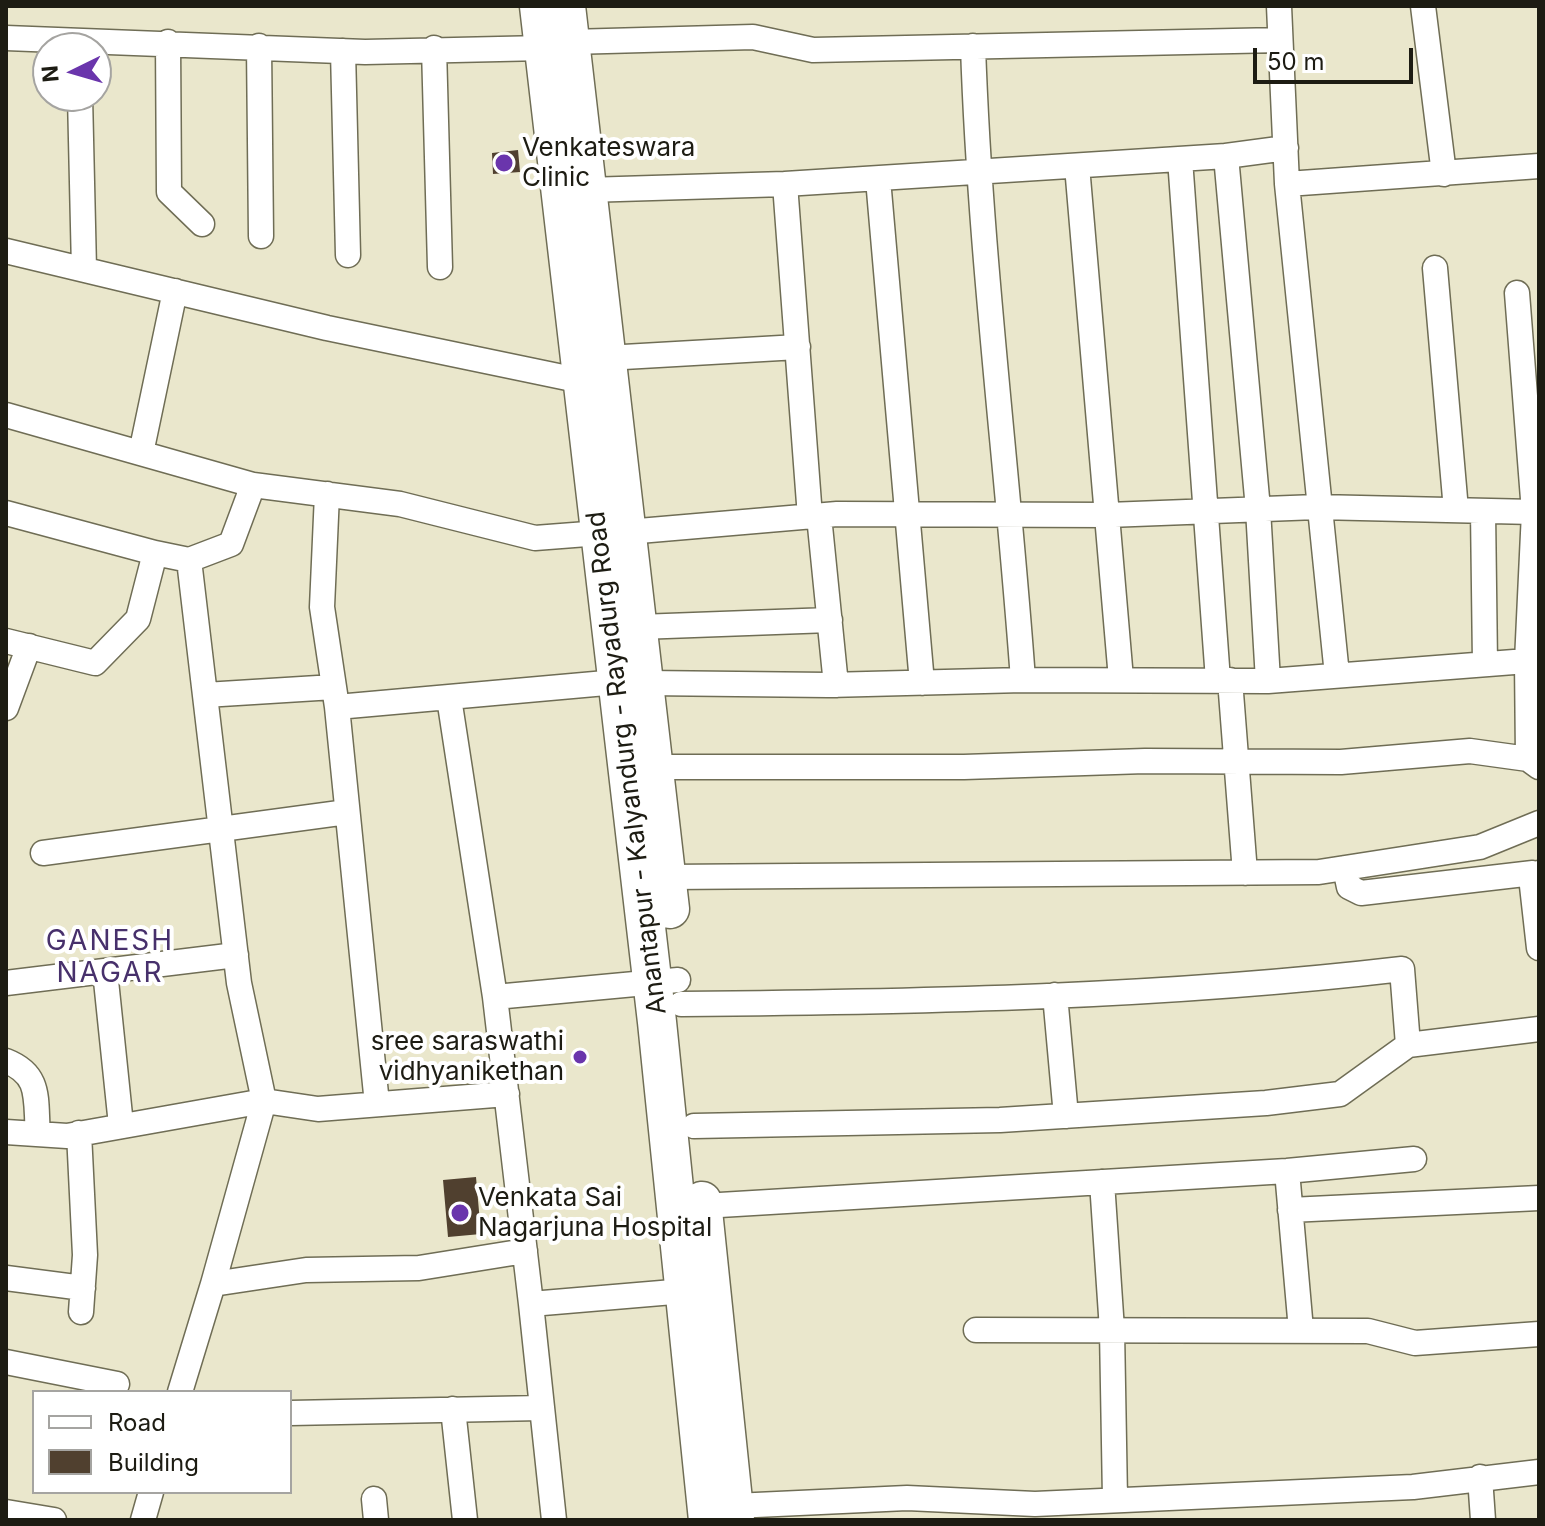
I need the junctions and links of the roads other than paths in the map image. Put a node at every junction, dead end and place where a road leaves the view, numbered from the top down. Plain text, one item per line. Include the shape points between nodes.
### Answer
1 (539, 6) edge
2 (1279, 6) edge
3 (1423, 6) edge
4 (560, 32) edge
5 (6, 38) edge
6 (32, 40) edge
7 (1280, 40) junction
8 (168, 42) junction
9 (112, 43) edge
10 (259, 46) junction
11 (973, 46) junction
12 (434, 48) junction
13 (343, 51) junction
14 (80, 112) edge
15 (1286, 148) junction
16 (1226, 156) junction
17 (1180, 159) junction
18 (1077, 166) junction
19 (1539, 166) edge
20 (977, 173) junction
21 (1444, 174) junction
22 (878, 179) junction
23 (785, 184) junction
24 (1287, 184) junction
25 (586, 190) junction
26 (202, 224) dead end
27 (261, 236) dead end
28 (6, 251) edge
29 (348, 255) dead end
30 (440, 267) dead end
31 (1435, 268) dead end
32 (84, 269) junction
33 (175, 291) junction
34 (1517, 293) dead end
35 (798, 347) junction
36 (594, 370) junction
37 (6, 415) edge
38 (141, 453) junction
39 (253, 485) junction
40 (327, 494) junction
41 (1535, 501) edge
42 (1317, 507) junction
43 (1258, 509) junction
44 (1456, 510) junction
45 (1483, 511) junction
46 (1205, 512) junction
47 (6, 513) edge
48 (910, 514) junction
49 (1011, 515) junction
50 (1108, 515) junction
51 (814, 516) junction
52 (614, 532) junction
53 (155, 553) junction
54 (189, 560) junction
55 (830, 620) junction
56 (639, 627) junction
57 (17, 644) edge
58 (1533, 661) edge
59 (1485, 664) junction
60 (1337, 675) junction
61 (1121, 679) junction
62 (1023, 680) junction
63 (1224, 680) junction
64 (1268, 681) junction
65 (632, 683) junction
66 (922, 683) junction
67 (836, 685) junction
68 (205, 695) junction
69 (336, 697) junction
70 (449, 698) junction
71 (6, 708) edge
72 (1234, 762) junction
73 (1533, 763) edge
74 (655, 767) junction
75 (347, 812) junction
76 (1539, 823) edge
77 (222, 828) junction
78 (43, 853) dead end
79 (1345, 868) junction
80 (1245, 873) junction
81 (1536, 873) edge
82 (667, 877) junction
83 (1539, 948) edge
84 (236, 955) junction
85 (105, 971) junction
86 (6, 983) edge
87 (670, 988) junction
88 (1055, 995) junction
89 (495, 997) junction
90 (1539, 1029) edge
91 (1408, 1045) junction
92 (6, 1061) edge
93 (507, 1094) junction
94 (264, 1101) junction
95 (377, 1104) junction
96 (1066, 1116) junction
97 (121, 1125) junction
98 (694, 1126) junction
99 (6, 1132) edge
100 (79, 1133) junction
101 (38, 1134) junction
102 (1414, 1159) dead end
103 (1287, 1171) junction
104 (1102, 1182) junction
105 (1539, 1198) edge
106 (703, 1206) junction
107 (1290, 1210) junction
108 (525, 1251) junction
109 (6, 1278) edge
110 (213, 1284) junction
111 (83, 1288) junction
112 (685, 1291) junction
113 (531, 1304) junction
114 (81, 1312) dead end
115 (976, 1330) dead end
116 (1112, 1330) junction
117 (1301, 1330) junction
118 (1539, 1334) edge
119 (6, 1362) edge
120 (117, 1384) dead end
121 (181, 1390) edge
122 (541, 1408) junction
123 (453, 1409) junction
124 (292, 1413) edge
125 (1539, 1472) edge
126 (1480, 1477) junction
127 (150, 1494) edge
128 (1115, 1499) junction
129 (908, 1509) edge
130 (1182, 1509) edge
131 (6, 1512) edge
132 (1036, 1512) edge
133 (726, 1515) edge
134 (54, 1520) edge
135 (143, 1520) edge
136 (465, 1520) edge
137 (554, 1520) edge
138 (1483, 1520) edge

1 - 4 highway, Anantapur - Kalyandurg - Rayadurg Road
2 - 7 street
3 - 21 street
4 - 11 street via 753,37 813,50
4 - 12 street
4 - 25 highway, Anantapur - Kalyandurg - Rayadurg Road
4 - 36 highway, Anantapur - Kalyandurg - Rayadurg Road
5 - 6 street
7 - 11 street
7 - 15 street
8 - 9 street
8 - 10 street
8 - 26 street via 169,192
10 - 13 street
10 - 27 street
11 - 20 street
12 - 13 street
12 - 30 street
13 - 29 street
14 - 32 street
15 - 16 street
15 - 24 street
16 - 17 street
16 - 43 street
17 - 18 street
17 - 46 street
18 - 20 street
18 - 50 street
19 - 21 street
20 - 22 street
20 - 49 street
21 - 24 street
22 - 23 street
22 - 48 street
23 - 25 street
23 - 35 street
24 - 42 street
25 - 36 highway, Anantapur - Kalyandurg - Rayadurg Road
28 - 32 street
31 - 44 street
32 - 33 street
33 - 36 street via 327,328
33 - 38 street
34 - 41 street
35 - 36 street
35 - 51 street
36 - 52 highway, Anantapur - Kalyandurg - Rayadurg Road
37 - 38 street
38 - 39 street
39 - 40 street
39 - 54 street via 231,544
40 - 52 street via 400,504 535,538
40 - 69 street via 322,607
41 - 45 street
41 - 58 street
42 - 43 street
42 - 44 street
42 - 60 street
43 - 46 street
43 - 64 street
44 - 45 street
45 - 59 street
46 - 50 street
46 - 63 street
47 - 53 street
48 - 49 street
48 - 51 street
48 - 66 street
49 - 50 street
49 - 62 street
50 - 61 street
51 - 52 street
51 - 55 street
52 - 56 highway, Anantapur - Kalyandurg - Rayadurg Road
52 - 65 highway, Anantapur - Kalyandurg - Rayadurg Road
53 - 54 street
53 - 57 street via 138,619 95,663
54 - 68 street
55 - 56 street
55 - 67 street
56 - 65 highway, Anantapur - Kalyandurg - Rayadurg Road
57 - 71 street
58 - 59 street
58 - 73 street
59 - 60 street
60 - 64 street
61 - 62 street
61 - 63 street
62 - 66 street
63 - 64 street
63 - 72 street
65 - 67 street
65 - 70 street
65 - 74 highway, Anantapur - Kalyandurg - Rayadurg Road
65 - 87 highway, Anantapur - Kalyandurg - Rayadurg Road
66 - 67 street
68 - 69 street
68 - 77 street
69 - 70 street
69 - 75 street
70 - 89 street
72 - 73 street via 1341,762 1470,751
72 - 74 street
72 - 80 street
74 - 82 highway, Anantapur - Kalyandurg - Rayadurg Road
75 - 77 street
75 - 95 street
76 - 79 street via 1480,847
77 - 78 street
77 - 84 street
79 - 80 street
79 - 81 street via 1349,887 1361,893
80 - 82 street
81 - 83 street
82 - 87 highway, Anantapur - Kalyandurg - Rayadurg Road
84 - 85 street
84 - 94 street
85 - 86 street
85 - 97 street
87 - 88 street via 933,1002
87 - 89 street
87 - 98 highway, Anantapur - Kalyandurg - Rayadurg Road
87 - 112 highway, Anantapur - Kalyandurg - Rayadurg Road
88 - 91 street via 1281,983 1402,969
88 - 96 street
89 - 93 street
90 - 91 street
91 - 96 street via 1340,1094
92 - 101 street via 32,1079
93 - 95 street
93 - 108 street
94 - 95 street via 318,1109
94 - 97 street
94 - 110 street
96 - 98 street
97 - 100 street
98 - 106 highway, Anantapur - Kalyandurg - Rayadurg Road
99 - 101 street
100 - 101 street
100 - 111 street
102 - 103 street
103 - 104 street
103 - 107 street
104 - 106 street
104 - 116 street
105 - 107 street
106 - 133 highway, Anantapur - Kalyandurg - Rayadurg Road
107 - 117 street
108 - 110 street via 419,1268 306,1270
108 - 113 street
109 - 111 street
110 - 121 street
111 - 114 street
112 - 113 street
112 - 133 highway, Anantapur - Kalyandurg - Rayadurg Road
113 - 122 street
115 - 116 street
116 - 117 street
116 - 128 street
117 - 118 street via 1368,1331 1415,1343
119 - 120 street
122 - 123 street
122 - 137 street
123 - 124 street
123 - 136 street
125 - 126 street
126 - 130 street
126 - 138 street
127 - 135 street
128 - 130 street
128 - 132 street
129 - 132 street
129 - 133 street
131 - 134 street

